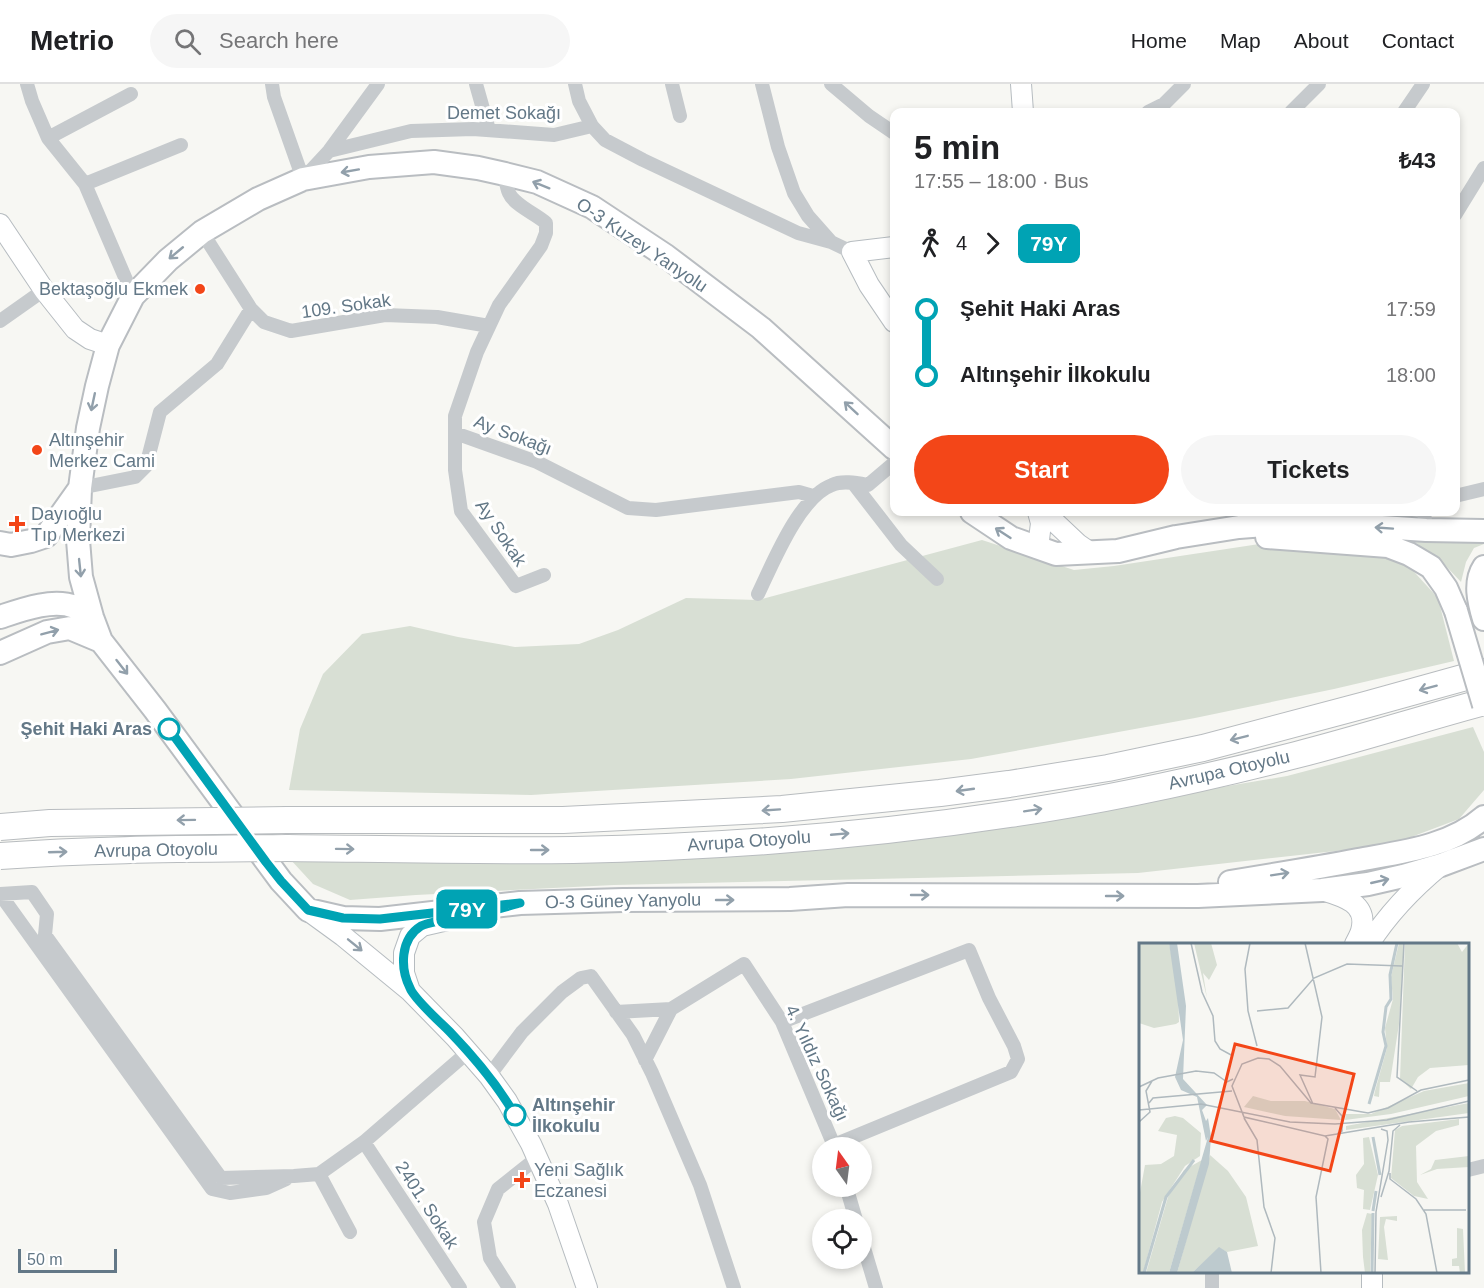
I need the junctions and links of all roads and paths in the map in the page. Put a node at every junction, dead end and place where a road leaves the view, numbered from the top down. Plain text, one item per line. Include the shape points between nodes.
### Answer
1 (27, 84) edge
2 (272, 84) edge
3 (378, 84) edge
4 (476, 84) edge
5 (575, 84) edge
6 (672, 84) edge
7 (762, 84) edge
8 (831, 84) edge
9 (1021, 84) edge
10 (1184, 84) edge
11 (1319, 84) edge
12 (1423, 84) edge
13 (131, 94) dead end
14 (1023, 108) edge
15 (1156, 108) edge
16 (1295, 108) edge
17 (1407, 108) edge
18 (680, 116) dead end
19 (592, 126) junction
20 (489, 130) junction
21 (890, 130) edge
22 (48, 138) junction
23 (181, 145) dead end
24 (329, 151) junction
25 (1484, 168) edge
26 (506, 174) junction
27 (303, 179) junction
28 (85, 184) junction
29 (1460, 207) edge
30 (1, 226) edge
31 (201, 232) junction
32 (831, 242) junction
33 (890, 247) edge
34 (852, 252) junction
35 (44, 290) junction
36 (133, 296) junction
37 (251, 309) junction
38 (890, 316) edge
39 (0, 321) edge
40 (489, 326) junction
41 (108, 345) junction
42 (455, 433) junction
43 (890, 444) edge
44 (890, 466) edge
45 (853, 483) junction
46 (80, 488) junction
47 (1484, 489) edge
48 (1460, 495) edge
49 (813, 496) junction
50 (978, 516) edge
51 (1039, 516) edge
52 (1048, 516) edge
53 (1425, 521) edge
54 (1484, 531) edge
55 (0, 543) edge
56 (1038, 548) junction
57 (1118, 551) junction
58 (1091, 553) junction
59 (1484, 567) edge
60 (544, 575) dead end
61 (937, 579) dead end
62 (758, 594) dead end
63 (1482, 612) edge
64 (0, 617) edge
65 (92, 617) junction
66 (101, 640) junction
67 (0, 652) edge
68 (1484, 672) edge
69 (1484, 704) edge
70 (1484, 817) edge
71 (0, 827) edge
72 (1484, 849) edge
73 (0, 856) edge
74 (1441, 865) junction
75 (1322, 890) junction
76 (0, 894) edge
77 (1161, 896) junction
78 (520, 903) junction
79 (308, 910) junction
80 (1356, 943) edge
81 (1369, 943) edge
82 (411, 991) junction
83 (670, 1009) junction
84 (616, 1012) junction
85 (782, 1022) junction
86 (468, 1052) junction
87 (645, 1060) junction
88 (489, 1076) junction
89 (831, 1137) edge
90 (856, 1137) edge
91 (364, 1142) junction
92 (537, 1158) junction
93 (1484, 1166) edge
94 (1469, 1170) edge
95 (320, 1174) junction
96 (294, 1176) junction
97 (350, 1232) dead end
98 (870, 1269) edge
99 (460, 1288) edge
100 (509, 1288) edge
101 (587, 1288) edge
102 (734, 1288) edge
103 (876, 1288) edge

1 - 22 street
2 - 27 street
3 - 24 street
4 - 20 street
5 - 19 street
6 - 18 street
7 - 32 street via 794,193
8 - 21 street
9 - 14 street
10 - 15 street
11 - 16 street
12 - 17 street
13 - 22 street
19 - 20 street, Demet Sokağı via 554,135
19 - 32 street via 605,140 643,160 798,233
20 - 24 street, Demet Sokağı via 411,131
22 - 28 street
23 - 28 street
24 - 27 street
25 - 29 street
26 -> 27 main road, O-3 Kuzey Yanyolu via 434,162 369,167
26 - 40 street, Ay Sokağı via 511,197 546,223 546,233
43 -> 26 main road, O-3 Kuzey Yanyolu via 761,328 666,256 592,207 537,182
27 - 31 main road, O-3 Kuzey Yanyolu via 258,199
28 - 36 street
30 - 35 street
31 -> 36 main road, O-3 Kuzey Yanyolu
31 - 37 street, 109. Sokak
32 - 34 street
33 - 34 street
34 - 38 street
35 - 39 street
35 - 41 street via 75,329
36 - 41 main road, O-3 Kuzey Yanyolu
37 - 40 street, 109. Sokak via 264,322 291,332 385,315 437,317
37 - 46 street via 217,364 159,412 146,466 135,477
40 - 42 street, Ay Sokağı via 454,416
41 -> 46 main road, O-3 Kuzey Yanyolu via 88,428
42 - 49 street, Ay Sokağı via 537,462 628,508 656,510 799,492
42 - 60 street, Ay Sokak via 461,511 516,586
44 - 45 street via 868,485
45 - 49 street via 832,484
45 - 61 street via 901,545
46 - 55 main road via 46,536 11,545
46 -> 65 main road, O-3 Kuzey Yanyolu via 79,558
47 - 48 street
49 - 62 street via 790,528
56 -> 50 main road via 1011,538
51 - 56 street
52 - 58 street
53 - 54 main road
53 -> 57 main road via 1239,527
56 - 58 main road via 1056,554
57 - 58 main road
57 - 69 main road, bridge via 1255,537 1388,546 1408,554 1431,567 1446,588
59 - 63 main road via 1478,586
64 - 65 main road via 21,609 54,605 72,606
65 - 66 main road
67 -> 66 main road via 47,632 70,628
66 -> 79 main road via 274,872
68 -> 71 highway, Avrupa Otoyolu, bridge via 1155,758 1062,776 782,810 563,820 287,819
73 -> 69 highway, Avrupa Otoyolu, bridge via 152,849 575,849 863,832 1068,805 1296,755
77 -> 70 main road via 1401,852 1454,837
72 - 74 main road
75 -> 74 main road via 1368,884
74 - 81 street via 1407,895
75 - 77 main road
75 - 80 street via 1350,900 1357,907 1362,929
76 - 96 street via 212,1189 230,1193 266,1188
76 - 96 street via 32,892 47,914 45,935 222,1178
78 -> 77 main road, O-3 Güney Yanyolu via 848,895
78 - 79 main road, O-3 Güney Yanyolu via 380,919 343,918
78 - 82 street via 422,926 410,936 404,953 404,973
79 -> 82 street
82 - 86 street
83 - 84 street
83 - 85 street, 4. Yıldız Sokağı via 744,964
83 - 87 street
84 - 87 street
84 - 88 street via 591,976 581,978 522,1032
85 - 89 street, 4. Yıldız Sokağı
85 - 90 street via 969,950 1014,1046 1018,1059 1011,1072
86 - 88 street
86 - 91 street
87 - 102 street via 700,1185
88 - 92 street
91 - 95 street
91 - 99 street, 2401. Sokak
92 - 100 street via 498,1189 484,1222 490,1258
92 - 101 street via 558,1204
93 - 94 street
95 - 96 street
95 - 97 street
98 - 103 street

